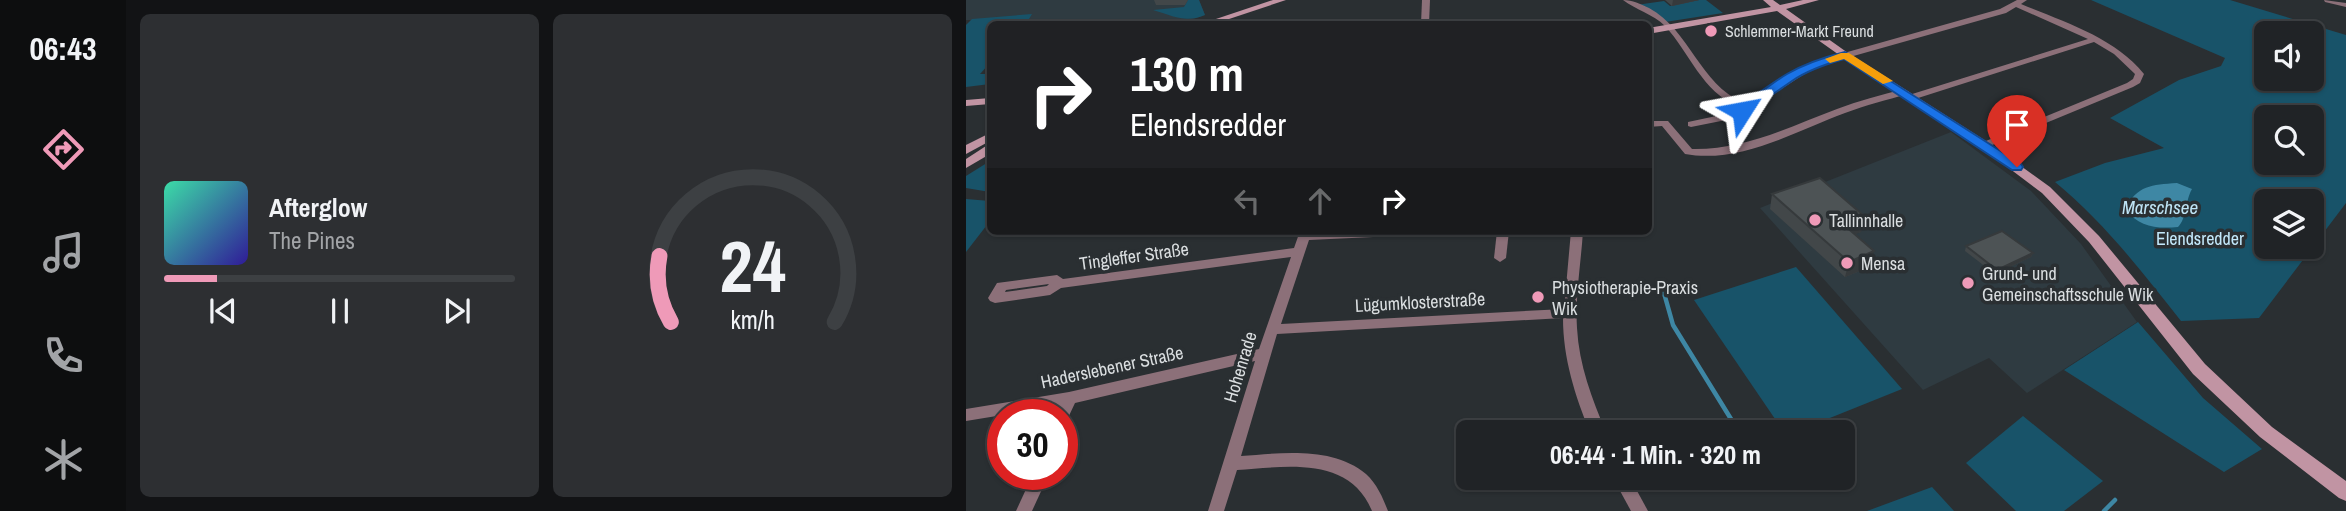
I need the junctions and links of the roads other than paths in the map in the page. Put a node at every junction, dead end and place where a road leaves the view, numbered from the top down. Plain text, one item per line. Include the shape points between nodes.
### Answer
1 (1282, 0) edge
2 (1426, 0) edge
3 (1627, 0) edge
4 (1768, 0) edge
5 (1815, 0) edge
6 (2328, 0) edge
7 (2020, 3) edge
8 (2346, 5) edge
9 (1779, 9) junction
10 (1216, 21) edge
11 (1425, 21) edge
12 (1669, 27) junction
13 (1652, 30) edge
14 (2093, 40) junction
15 (1845, 55) junction
16 (1908, 95) junction
17 (987, 101) edge
18 (966, 103) edge
19 (1743, 105) junction
20 (1665, 123) joint
21 (1652, 124) edge
22 (1691, 124) dead end
23 (987, 138) edge
24 (1985, 145) junction
25 (966, 150) edge
26 (987, 151) edge
27 (1689, 152) joint
28 (966, 164) edge
29 (1304, 235) edge
30 (1503, 235) edge
31 (1577, 235) edge
32 (1298, 252) junction
33 (1500, 258) dead end
34 (1058, 284) dead end
35 (1570, 313) junction
36 (1272, 329) junction
37 (1266, 353) junction
38 (1069, 398) joint
39 (966, 415) edge
40 (1594, 420) edge
41 (1229, 464) junction
42 (1034, 490) edge
43 (1627, 490) edge
44 (2346, 492) edge
45 (1024, 511) edge
46 (1216, 511) edge
47 (1380, 511) edge
48 (1640, 511) edge

1 - 10 main road
2 - 11 street
3 - 12 street
4 - 9 main road
5 - 9 main road
6 - 8 street
7 - 14 street
7 - 15 street
9 - 12 main road
9 - 15 main road
12 - 13 main road
12 - 19 street via 1705,75 1734,103
14 - 16 street
14 - 24 street via 2136,67 2137,81
15 - 16 main road
15 - 19 street via 1815,64
16 - 24 main road
16 - 27 street via 1848,108 1765,141
17 - 18 main road
19 - 22 street via 1742,111 1723,118
20 - 21 street
20 - 27 street
23 - 25 main road
24 - 44 main road via 2071,215 2210,380 2288,450
26 - 28 main road
29 - 32 street, Hohenrade
30 - 33 street
31 - 35 street
32 - 34 street, Tingleffer Straße
32 - 36 street, Hohenrade
35 - 36 street, Lügumklosterstraße
35 - 40 street via 1576,369
36 - 37 street, Hohenrade
37 - 38 street, Haderslebener Straße
37 - 41 street, Hohenrade
38 - 39 street, Haderslebener Straße
41 - 46 street, Hohenrade
41 - 47 street via 1292,460 1336,467 1359,477
42 - 45 street
43 - 48 street

